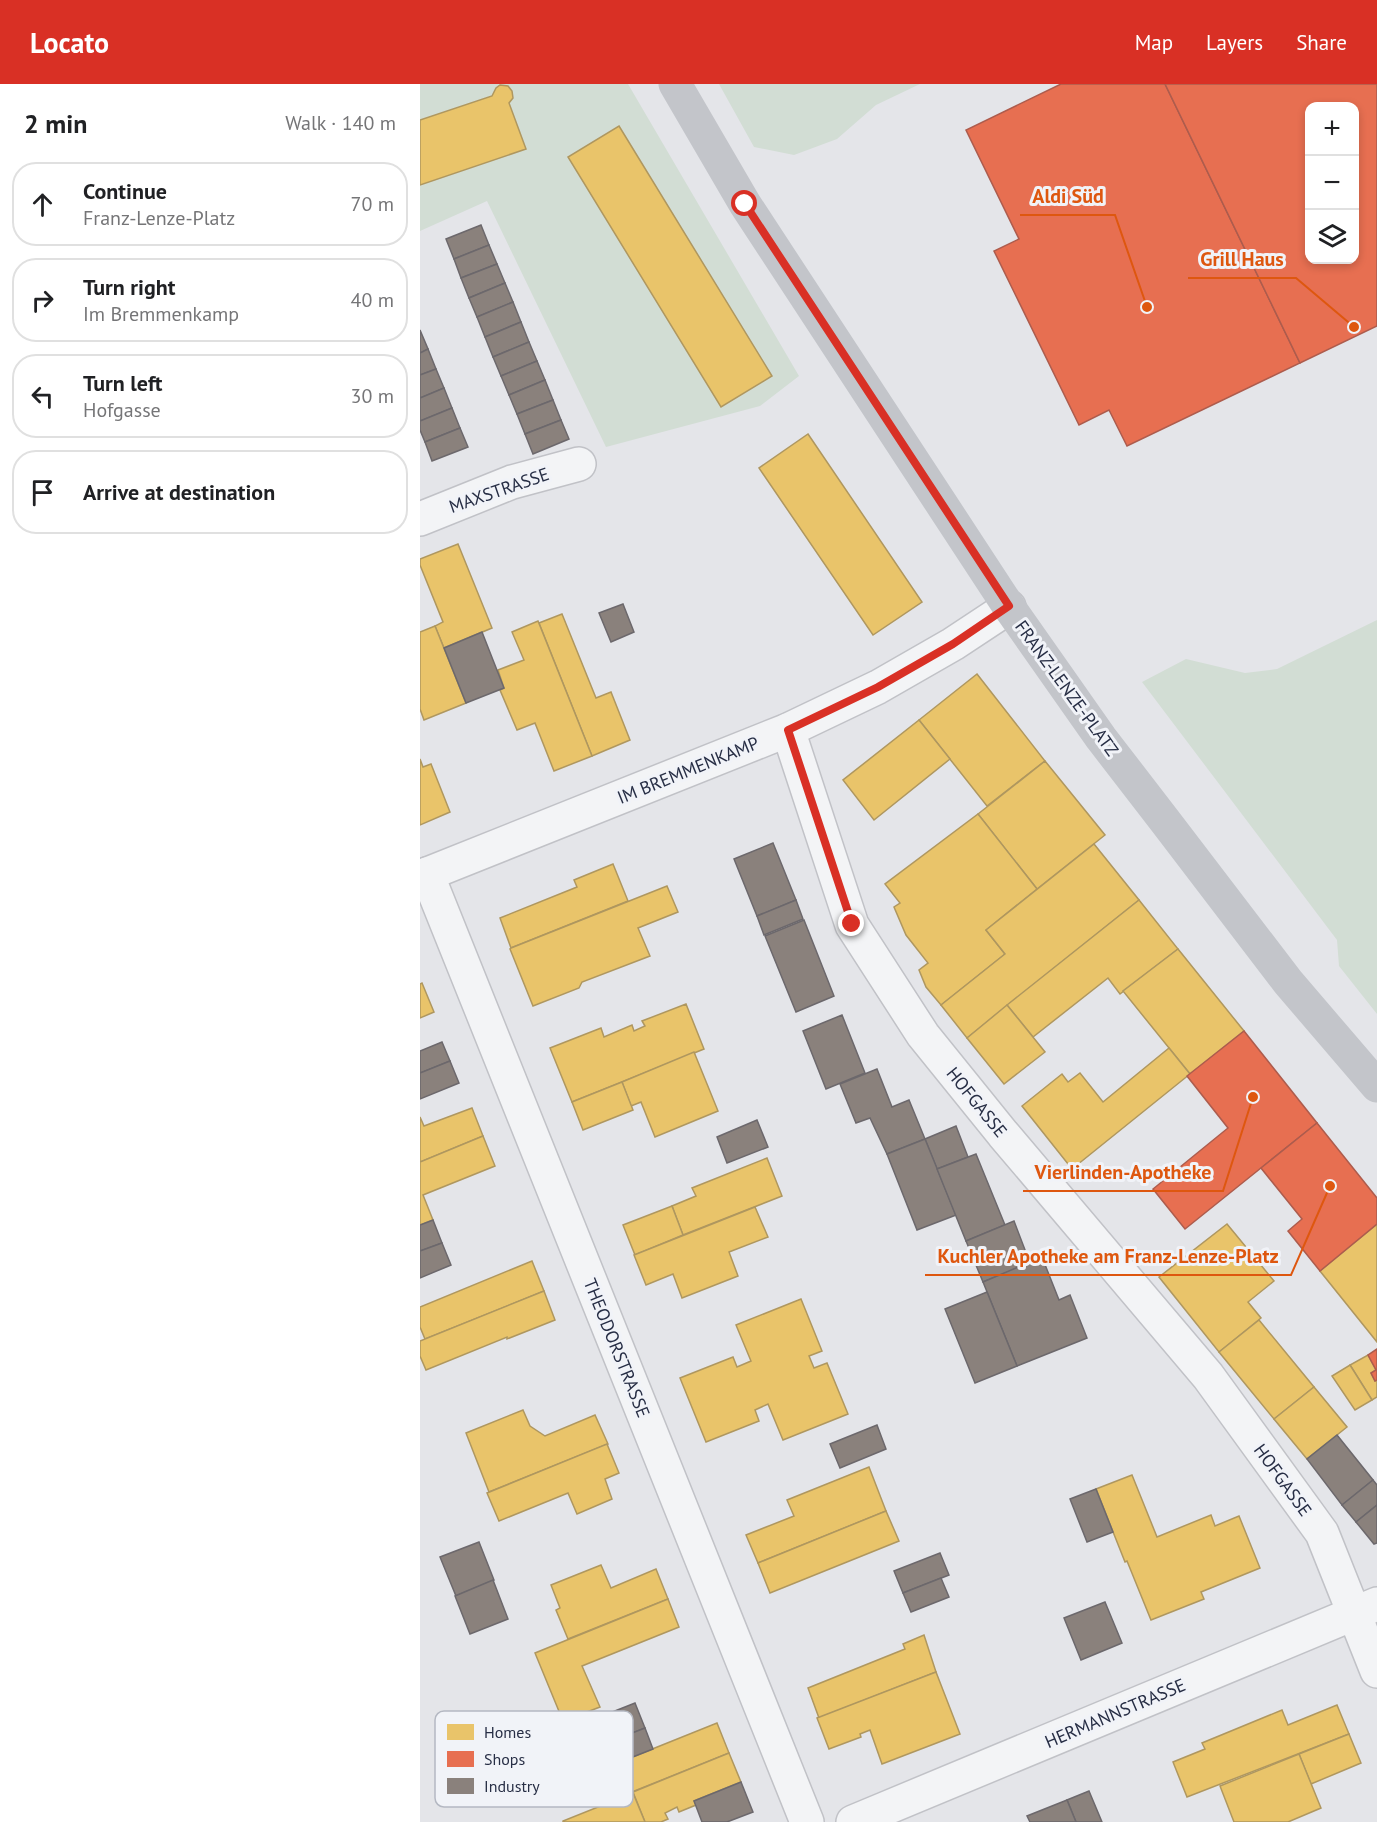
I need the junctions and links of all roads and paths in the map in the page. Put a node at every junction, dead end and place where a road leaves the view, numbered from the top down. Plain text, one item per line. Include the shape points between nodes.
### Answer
1 (675, 84) edge
2 (579, 464) dead end
3 (420, 519) edge
4 (1009, 606) junction
5 (788, 730) junction
6 (423, 876) edge
7 (1377, 1086) edge
8 (1365, 1609) edge
9 (1377, 1671) edge
10 (807, 1822) edge
11 (853, 1822) edge

1 - 4 street, FRANZ-LENZE-PLATZ via 745,204
2 - 3 street, MAXSTRASSE via 512,482
4 - 5 street, IM BREMMENKAMP via 878,687
4 - 7 street, FRANZ-LENZE-PLATZ via 1101,738 1288,982
5 - 6 street, IM BREMMENKAMP
5 - 8 street, HOFGASSE via 852,924 923,1035 1208,1376 1322,1533
6 - 10 street, THEODORSTRASSE
8 - 9 street, HOFGASSE
8 - 11 street, HERMANNSTRASSE

